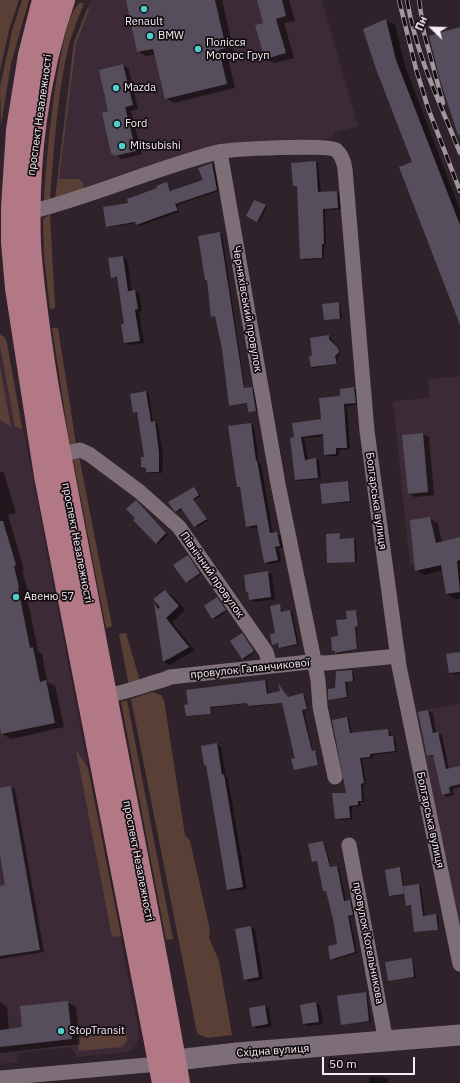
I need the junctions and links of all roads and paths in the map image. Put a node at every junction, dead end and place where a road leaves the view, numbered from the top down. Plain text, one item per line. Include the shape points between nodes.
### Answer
1 (43, 0) edge
2 (64, 0) edge
3 (220, 152) junction
4 (30, 212) junction
5 (60, 455) junction
6 (398, 656) junction
7 (314, 662) junction
8 (270, 666) junction
9 (106, 696) junction
10 (335, 777) dead end
11 (349, 845) dead end
12 (460, 964) edge
13 (460, 1034) edge
14 (386, 1042) junction
15 (460, 1044) edge
16 (168, 1072) edge
17 (0, 1078) edge

1 - 16 main road, проспект Незалежності via 29,55 17,130 12,208 16,288 45,476
2 - 4 main road, проспект Незалежності via 52,38 40,102 31,176
3 - 4 street
3 - 6 street, Болгарська вулиця via 316,147 332,148 343,158 367,431
3 - 7 street, Черняхівський провулок via 278,484
4 - 5 main road, проспект Незалежності via 30,246 39,332
5 - 8 street, Північний провулок via 80,450 89,454 140,492 179,527 266,652
5 - 9 main road, проспект Незалежності
6 - 7 street, провулок Галанчикової
6 - 12 street, Болгарська вулиця
7 - 8 street, провулок Галанчикової
7 - 10 street via 320,707
8 - 9 street, провулок Галанчикової via 170,677 162,682
9 - 16 main road, проспект Незалежності via 161,976
11 - 14 street, провулок Котельникова
13 - 14 main road, Східна вулиця
14 - 16 main road, Східна вулиця via 244,1052
15 - 16 main road, Східна вулиця
16 - 17 street

